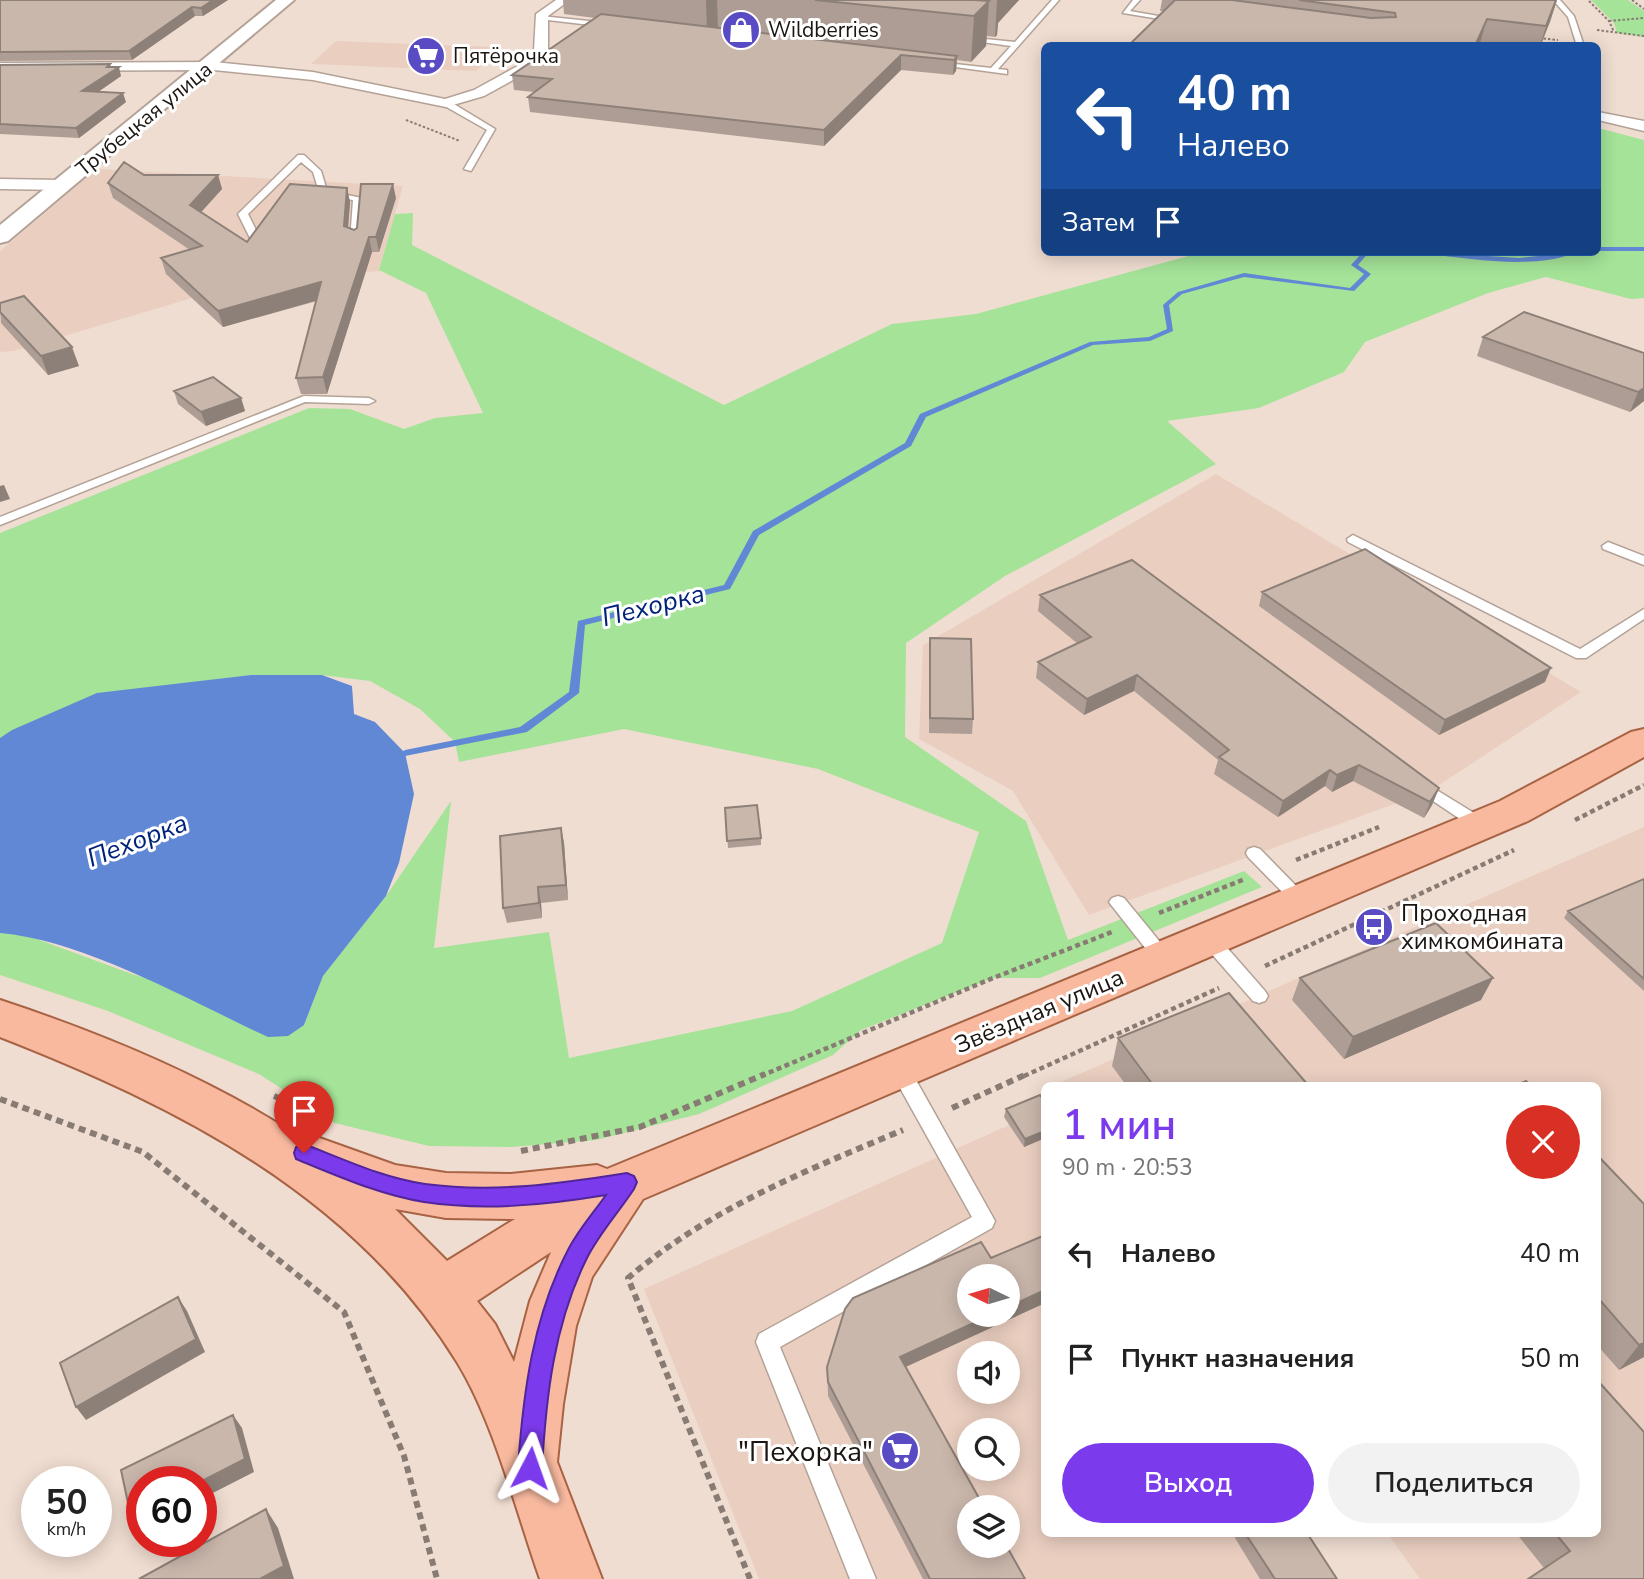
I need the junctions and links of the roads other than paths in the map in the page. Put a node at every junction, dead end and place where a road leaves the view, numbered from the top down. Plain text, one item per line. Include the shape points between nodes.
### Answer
1 (286, 0) edge
2 (564, 0) edge
3 (1056, 0) edge
4 (1137, 0) edge
5 (1556, 0) edge
6 (541, 18) junction
7 (1194, 22) edge
8 (617, 26) edge
9 (961, 37) edge
10 (1580, 42) edge
11 (1016, 44) junction
12 (924, 63) edge
13 (209, 65) junction
14 (0, 67) edge
15 (992, 71) junction
16 (1004, 72) dead end
17 (446, 103) junction
18 (1601, 115) edge
19 (1644, 126) edge
20 (468, 169) dead end
21 (0, 184) edge
22 (62, 185) junction
23 (0, 236) edge
24 (255, 238) edge
25 (355, 241) edge
26 (369, 401) dead end
27 (0, 521) edge
28 (1353, 539) dead end
29 (1608, 546) dead end
30 (1644, 561) edge
31 (1644, 613) edge
32 (1644, 741) edge
33 (1430, 791) edge
34 (1480, 825) junction
35 (1254, 853) dead end
36 (1301, 901) junction
37 (1118, 902) dead end
38 (1209, 939) junction
39 (1163, 958) junction
40 (1259, 996) dead end
41 (0, 1018) edge
42 (900, 1070) junction
43 (263, 1114) junction
44 (627, 1182) junction
45 (443, 1294) junction
46 (530, 1468) junction
47 (571, 1579) edge
48 (863, 1579) edge

1 - 13 main road, Трубецкая улица
2 - 6 street
3 - 11 lane
4 - 7 lane via 1125,12
5 - 10 lane via 1572,16
6 - 8 lane
6 - 17 street via 537,58 479,93
9 - 11 lane
11 - 15 lane
12 - 15 lane
13 - 14 street
13 - 17 street via 313,76
13 - 22 main road, Трубецкая улица
15 - 16 lane
17 - 20 lane via 491,129
18 - 19 street
21 - 22 street
22 - 23 main road, Трубецкая улица
24 - 25 lane via 243,214 301,157 317,171 323,193 358,198
26 - 27 lane via 304,399
28 - 31 lane via 1581,655
29 - 30 lane
32 - 34 main road, Звёздная улица
33 - 34 lane
34 - 36 main road, Звёздная улица
35 - 36 lane
36 - 38 main road, Звёздная улица
37 - 39 lane
38 - 39 main road, Звёздная улица
38 - 40 lane
39 - 42 main road, Звёздная улица
41 - 43 main road
42 - 44 main road, Звёздная улица
42 - 48 lane via 985,1221 767,1342
43 - 44 main road via 369,1179 424,1193 540,1196
43 - 45 main road
44 - 45 main road, Звёздная улица via 574,1209
44 - 46 main road via 578,1253 549,1330 534,1397
45 - 46 main road via 478,1345
46 - 47 main road

